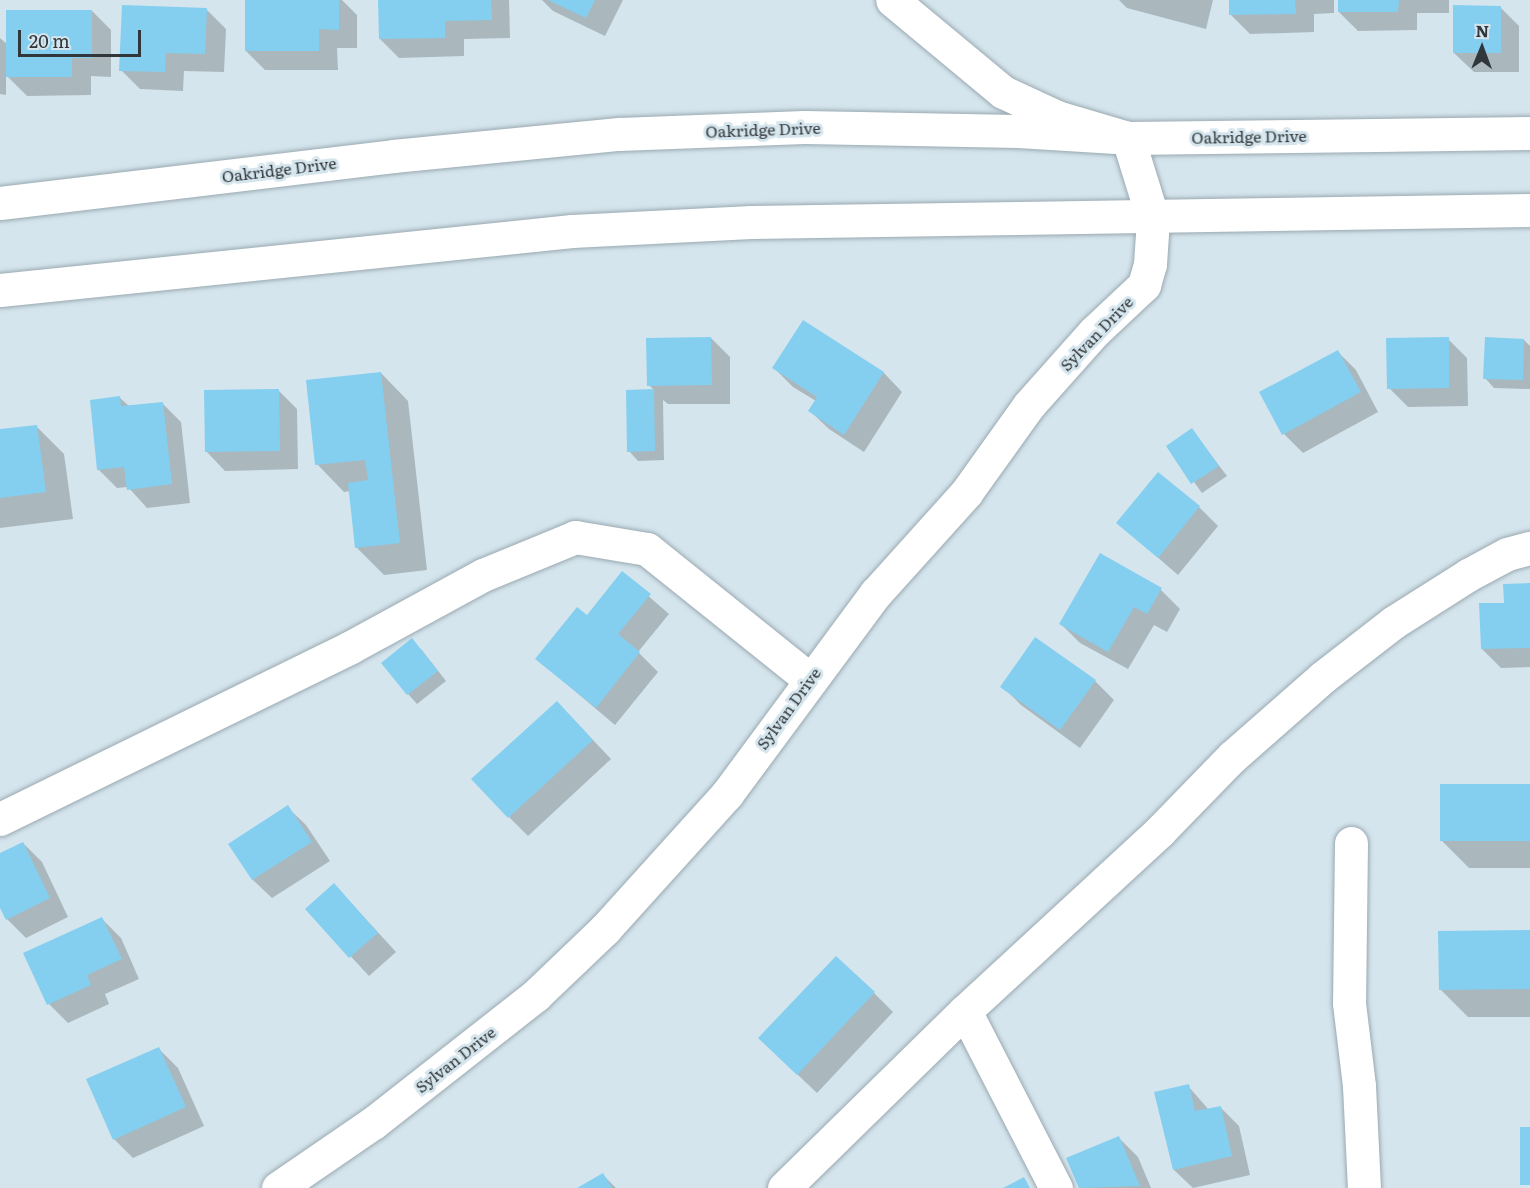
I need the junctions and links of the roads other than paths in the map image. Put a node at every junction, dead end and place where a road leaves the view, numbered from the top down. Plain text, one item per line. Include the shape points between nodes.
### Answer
1 (892, 0) edge
2 (1530, 133) edge
3 (1128, 138) junction
4 (0, 202) edge
5 (1530, 210) edge
6 (1153, 219) junction
7 (0, 290) edge
8 (1530, 548) edge
9 (809, 679) junction
10 (0, 819) edge
11 (1351, 843) dead end
12 (965, 1011) junction
13 (278, 1188) edge
14 (784, 1188) edge
15 (1056, 1188) edge
16 (1364, 1188) edge

1 - 3 street via 1003,92 1057,117
2 - 3 street, Oakridge Drive
3 - 4 street, Oakridge Drive via 1018,131 804,127 619,134
3 - 6 street, Sylvan Drive
5 - 6 street
6 - 7 street via 751,222 572,231
6 - 9 street, Sylvan Drive via 1150,264 1144,285 1094,332 1029,405 966,493 876,593
8 - 12 street via 1468,574 1394,622 1323,677 1232,757 1160,831
9 - 10 street via 647,549 575,537 483,575 329,658
9 - 13 street, Sylvan Drive via 727,794 676,854 553,979 373,1123
11 - 16 street via 1349,1003 1359,1086
12 - 14 street
12 - 15 street

